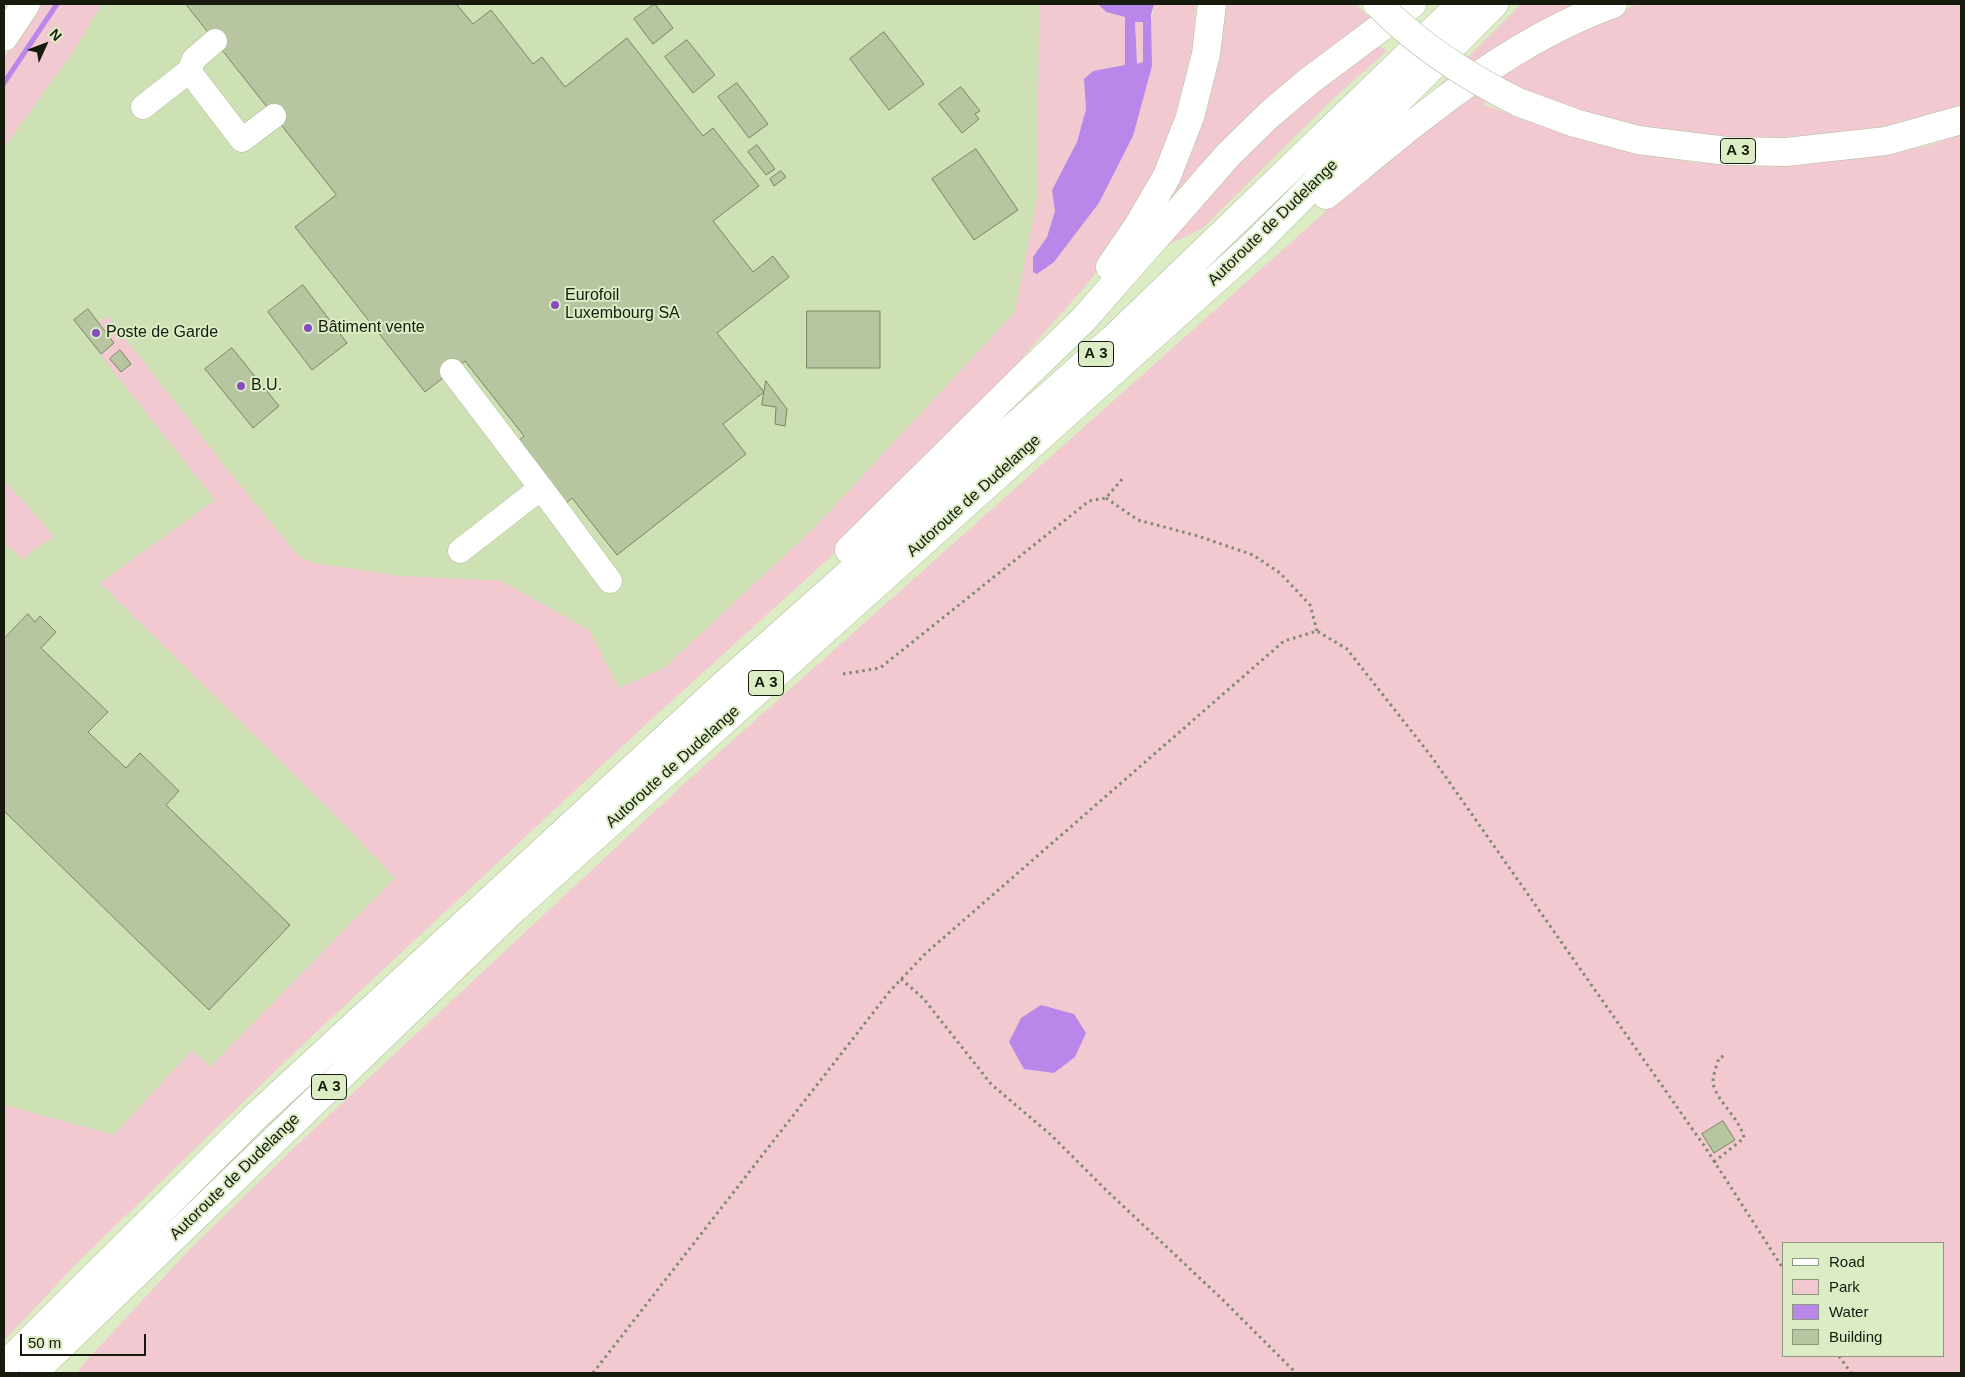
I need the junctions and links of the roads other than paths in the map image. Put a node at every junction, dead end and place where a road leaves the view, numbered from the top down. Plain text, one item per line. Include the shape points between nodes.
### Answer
1 (26, 4) edge
2 (1212, 4) edge
3 (1378, 4) edge
4 (1412, 4) edge
5 (1461, 4) edge
6 (1494, 4) edge
7 (1613, 4) edge
8 (4, 37) edge
9 (215, 41) dead end
10 (189, 71) junction
11 (143, 107) dead end
12 (274, 116) dead end
13 (1961, 120) edge
14 (1255, 244) junction
15 (452, 371) dead end
16 (1021, 380) junction
17 (541, 488) junction
18 (460, 551) dead end
19 (610, 581) dead end
20 (718, 690) junction
21 (142, 1266) junction
22 (4, 1366) edge
23 (33, 1373) edge
24 (58, 1373) edge

1 - 8 main road
2 - 16 main road, A 3 via 1206,54 1190,117 1167,176 1096,288
3 - 13 main road, A 3, bridge via 1416,39 1460,71 1518,102 1575,123 1638,140 1727,151 1786,152 1886,141
4 - 16 main road, A 3 via 1269,115 1229,154 1083,320
5 - 20 main road, Autoroute de Dudelange / A 3 via 1114,338
6 - 14 main road, Autoroute de Dudelange / A 3
7 - 14 main road, A 3 via 1546,34 1457,90 1318,201
9 - 10 lane via 194,59
10 - 11 lane
10 - 12 lane via 242,140
14 - 21 main road, Autoroute de Dudelange / A 3 via 515,908
15 - 17 lane
16 - 20 main road, A 3 via 843,557
17 - 18 lane
17 - 19 lane
20 - 22 main road, Autoroute de Dudelange / A 3 via 255,1117
21 - 23 main road, Autoroute de Dudelange / A 3
21 - 24 main road, A 3

